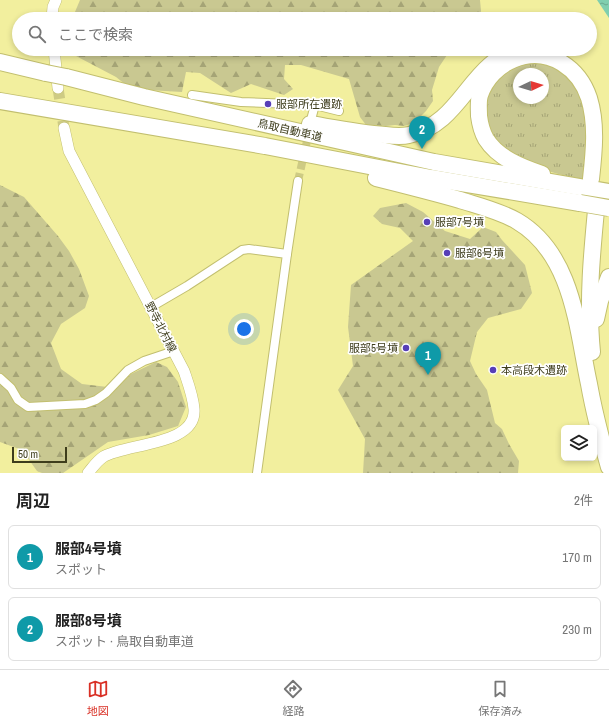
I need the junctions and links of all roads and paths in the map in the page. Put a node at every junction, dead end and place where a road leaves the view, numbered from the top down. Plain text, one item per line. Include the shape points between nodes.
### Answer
1 (56, 0) edge
2 (53, 12) edge
3 (56, 56) edge
4 (503, 56) edge
5 (529, 56) edge
6 (540, 56) edge
7 (566, 56) edge
8 (0, 62) edge
9 (62, 82) junction
10 (192, 95) dead end
11 (144, 97) junction
12 (0, 101) edge
13 (315, 105) junction
14 (339, 111) dead end
15 (312, 116) dead end
16 (64, 128) tunnel mouth
17 (265, 146) junction
18 (298, 180) tunnel mouth
19 (596, 193) edge
20 (286, 254) junction
21 (609, 277) edge
22 (151, 307) junction
23 (582, 345) junction
24 (174, 352) junction
25 (0, 378) edge
26 (595, 384) junction
27 (609, 452) edge
28 (609, 466) edge
29 (88, 473) edge
30 (257, 473) edge

1 - 2 street
3 - 9 street
4 - 11 highway via 478,76 448,115 425,130 407,136 373,134
5 - 19 highway via 505,63 486,83 478,107 486,139 509,161
6 - 19 highway via 562,63 576,74 588,97 592,114
7 - 19 highway via 581,69 595,96 600,116 602,137
8 - 9 highway, 鳥取自動車道, bridge via 46,73
9 - 11 highway, 鳥取自動車道
10 - 13 street via 241,102
11 - 19 highway, 鳥取自動車道 via 434,162
12 - 17 highway, 鳥取自動車道
13 - 14 street
13 - 15 street
16 - 22 street, 野寺北村線 via 69,152
17 - 19 highway, 鳥取自動車道 via 431,178
17 - 23 highway via 291,159 359,173 450,197 516,221 542,242 564,276
18 - 20 street
19 - 23 highway via 584,264
19 - 26 highway via 590,285 590,328
20 - 22 street via 242,250
20 - 30 street
21 - 26 highway via 596,322
22 - 24 street, 野寺北村線
23 - 28 highway via 588,384
24 - 25 street via 144,360 128,370 106,393 85,404 28,407 18,400
24 - 29 street, 野寺北村線 via 192,394 193,420 187,428 173,437 103,457
26 - 27 highway

